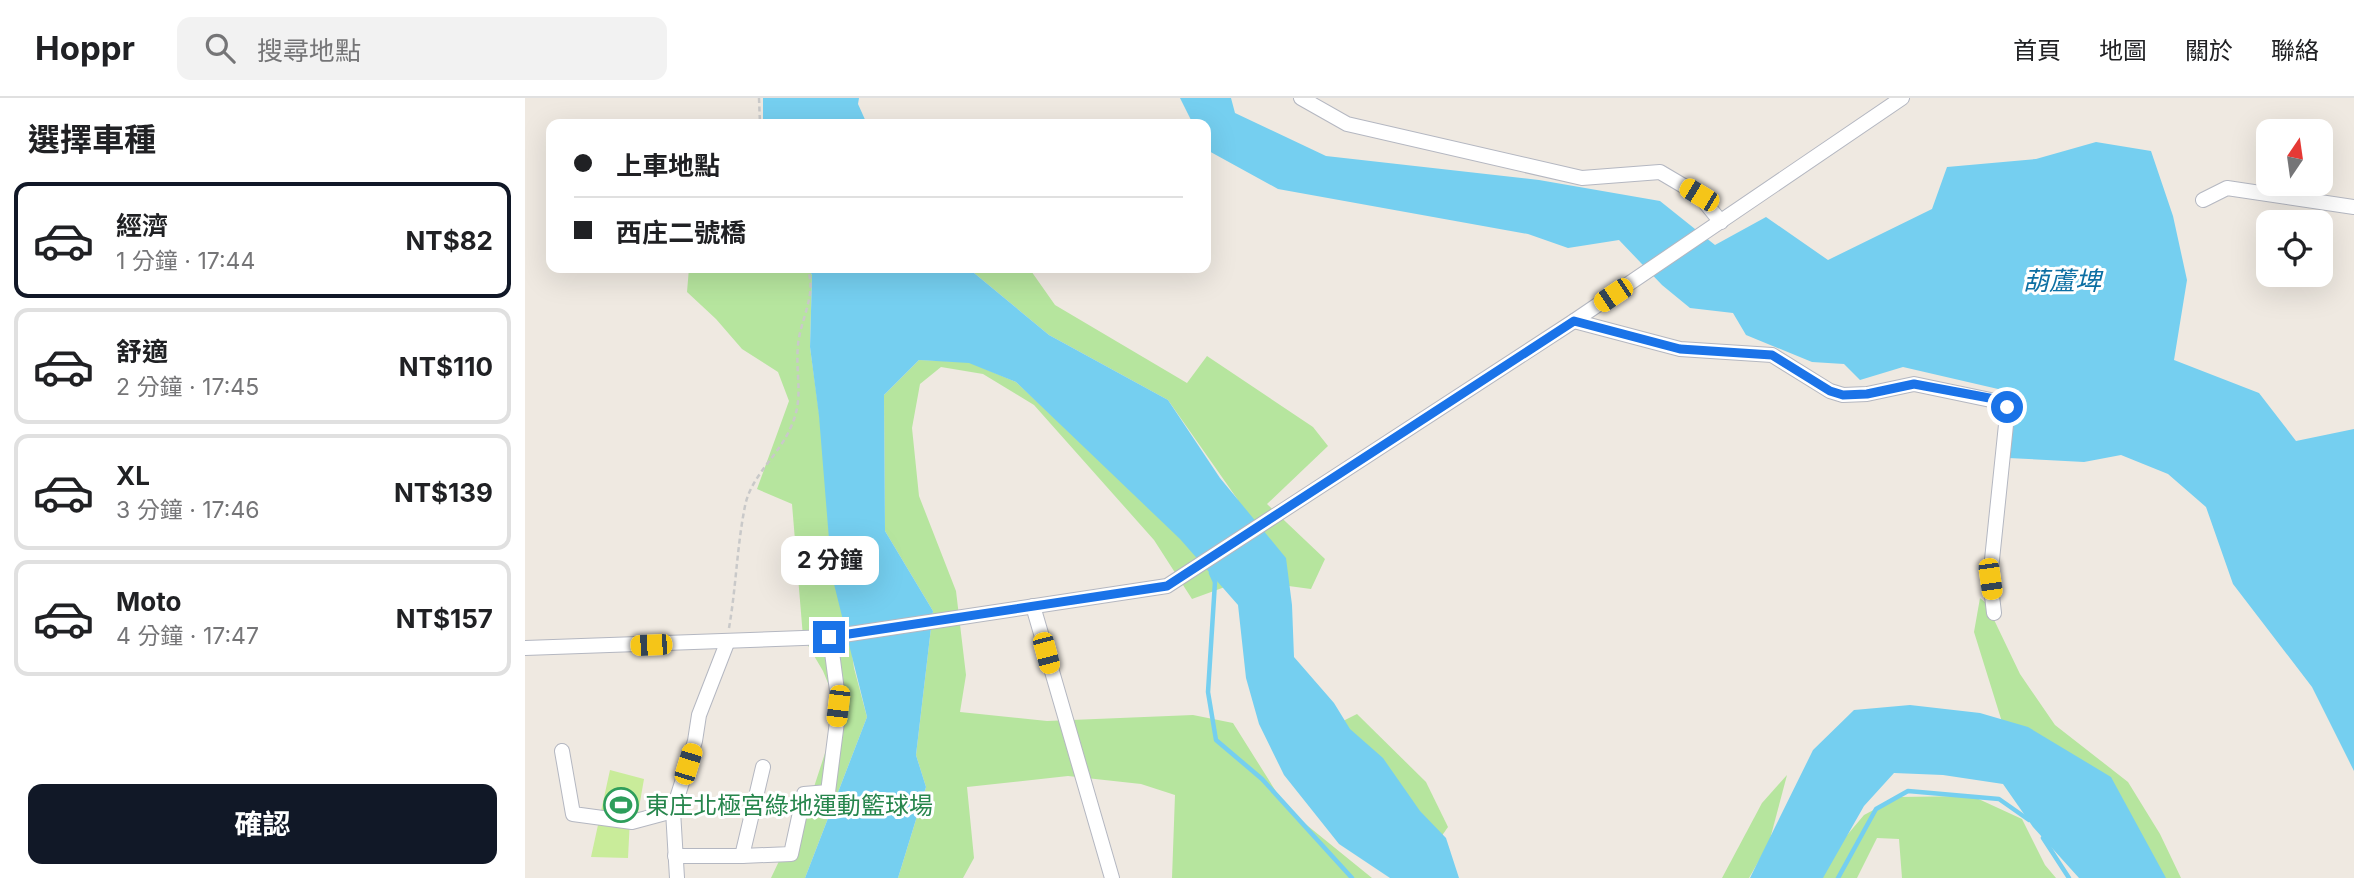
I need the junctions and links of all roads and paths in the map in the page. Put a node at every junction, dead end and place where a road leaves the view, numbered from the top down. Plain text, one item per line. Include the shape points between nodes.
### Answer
1 (759, 98) edge
2 (1301, 98) edge
3 (1899, 99) edge
4 (760, 119) edge
5 (2203, 200) dead end
6 (2354, 207) edge
7 (1721, 222) junction
8 (810, 273) edge
9 (1574, 321) junction
10 (1033, 606) junction
11 (1994, 613) dead end
12 (829, 637) junction
13 (727, 643) junction
14 (525, 648) edge
15 (562, 751) dead end
16 (763, 766) dead end
17 (673, 811) junction
18 (675, 856) junction
19 (742, 856) junction
20 (677, 878) edge
21 (1112, 878) edge

1 - 4 path
2 - 7 street via 1347,124 1582,178 1660,172 1699,195
3 - 7 street
5 - 6 street via 2227,188
7 - 9 street
8 - 13 path via 809,305 798,344 800,405 789,431 752,485 745,506
9 - 10 street via 1167,586
9 - 11 street via 1680,349 1772,355 1843,395 1914,384 2005,403 1990,579
10 - 12 street
10 - 21 street
12 - 13 street
12 - 19 street via 838,706 828,792 804,794 791,854
13 - 14 street
13 - 17 street via 699,715
15 - 17 street via 573,814 632,821
16 - 19 street
17 - 18 street
18 - 19 street
18 - 20 street

